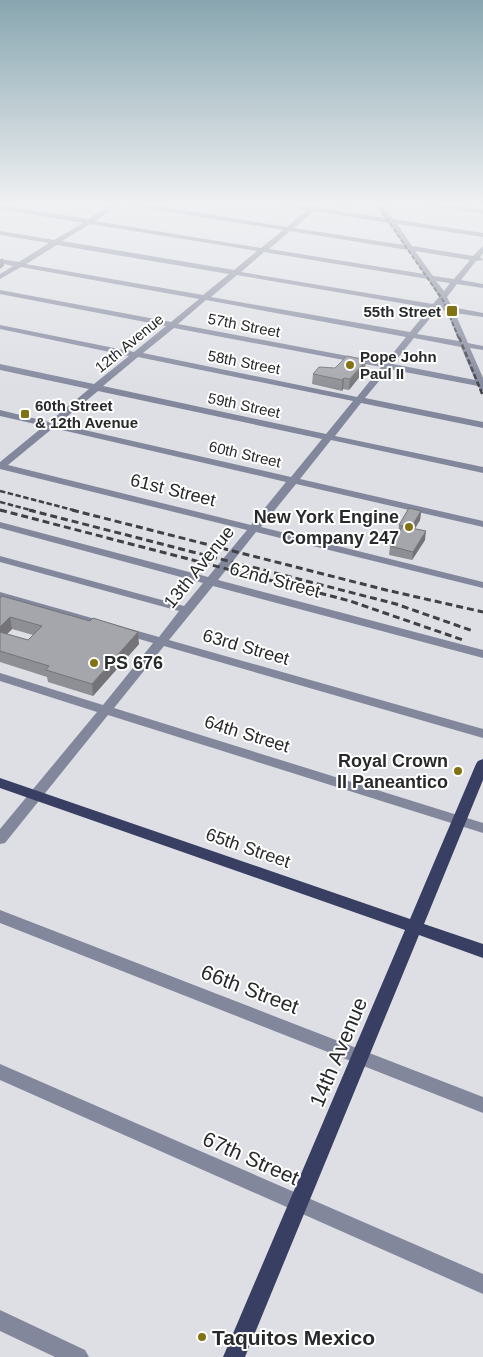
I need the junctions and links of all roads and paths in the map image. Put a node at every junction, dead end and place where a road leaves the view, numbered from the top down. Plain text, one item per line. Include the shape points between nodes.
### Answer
1 (18, 265) edge
2 (27, 265) edge
3 (191, 265) edge
4 (244, 265) edge
5 (358, 265) edge
6 (423, 265) edge
7 (472, 265) edge
8 (235, 273) junction
9 (0, 277) edge
10 (431, 277) junction
11 (456, 281) junction
12 (483, 286) edge
13 (0, 292) edge
14 (443, 297) junction
15 (205, 298) junction
16 (434, 307) junction
17 (450, 310) junction
18 (483, 315) edge
19 (172, 325) junction
20 (0, 327) edge
21 (412, 335) junction
22 (465, 345) junction
23 (483, 348) edge
24 (136, 354) junction
25 (387, 366) junction
26 (0, 367) edge
27 (482, 385) edge
28 (96, 387) junction
29 (359, 400) junction
30 (0, 413) edge
31 (51, 424) junction
32 (483, 425) edge
33 (329, 437) junction
34 (0, 466) edge
35 (483, 470) edge
36 (294, 480) junction
37 (483, 524) edge
38 (0, 525) edge
39 (251, 532) junction
40 (0, 558) edge
41 (214, 578) junction
42 (483, 585) edge
43 (0, 595) edge
44 (187, 610) junction
45 (162, 641) junction
46 (483, 654) edge
47 (0, 677) edge
48 (106, 710) junction
49 (483, 734) edge
50 (483, 764) edge
51 (0, 783) edge
52 (36, 796) junction
53 (459, 821) junction
54 (483, 828) edge
55 (0, 839) edge
56 (0, 916) edge
57 (414, 927) junction
58 (483, 951) edge
59 (360, 1056) junction
60 (0, 1072) edge
61 (483, 1105) edge
62 (298, 1204) junction
63 (483, 1284) edge
64 (0, 1320) edge
65 (78, 1357) edge
66 (234, 1357) edge

1 - 9 street
2 - 15 street
3 - 8 street
4 - 8 street, 12th Avenue
5 - 10 street
6 - 10 street
7 - 11 street, 13th Avenue
8 - 15 street, 12th Avenue
8 - 16 street
10 - 11 street
10 - 14 street
11 - 12 street
11 - 14 street, 13th Avenue
13 - 19 street, 57th Street
14 - 16 street, 13th Avenue
14 - 17 street
15 - 19 street, 12th Avenue
15 - 21 street
16 - 17 street
16 - 21 street, 13th Avenue
17 - 18 street
17 - 22 street
19 - 24 street, 12th Avenue
19 - 25 street, 57th Street
20 - 24 street, 58th Street
21 - 22 street
21 - 25 street, 13th Avenue
22 - 23 street
22 - 27 street
24 - 28 street, 12th Avenue
24 - 29 street, 58th Street
25 - 27 street, 57th Street
25 - 29 street, 13th Avenue
26 - 28 street, 59th Street
28 - 31 street, 12th Avenue
28 - 33 street, 59th Street
29 - 32 street, 58th Street
29 - 33 street, 13th Avenue
30 - 31 street, 60th Street
31 - 34 street, 12th Avenue
31 - 36 street, 60th Street
33 - 35 street, 59th Street
33 - 36 street, 13th Avenue
34 - 39 street, 61st Street
36 - 37 street, 60th Street
36 - 39 street, 13th Avenue
38 - 41 street, 62nd Street
39 - 41 street, 13th Avenue
39 - 42 street, 61st Street
40 - 44 street
41 - 44 street, 13th Avenue
41 - 46 street, 62nd Street
43 - 45 street, 63rd Street
44 - 45 street, 13th Avenue
45 - 48 street, 13th Avenue
45 - 49 street, 63rd Street
47 - 48 street, 64th Street
48 - 52 street, 13th Avenue
48 - 53 street, 64th Street
50 - 53 main road, 14th Avenue
51 - 52 main road, 65th Street
52 - 55 street, 13th Avenue
52 - 57 main road, 65th Street
53 - 54 street, 64th Street
53 - 57 main road, 14th Avenue
56 - 59 street, 66th Street
57 - 58 main road, 65th Street
57 - 59 main road, 14th Avenue
59 - 61 street, 66th Street
59 - 62 main road, 14th Avenue
60 - 62 street, 67th Street
62 - 63 street, 67th Street
62 - 66 main road, 14th Avenue
64 - 65 street

